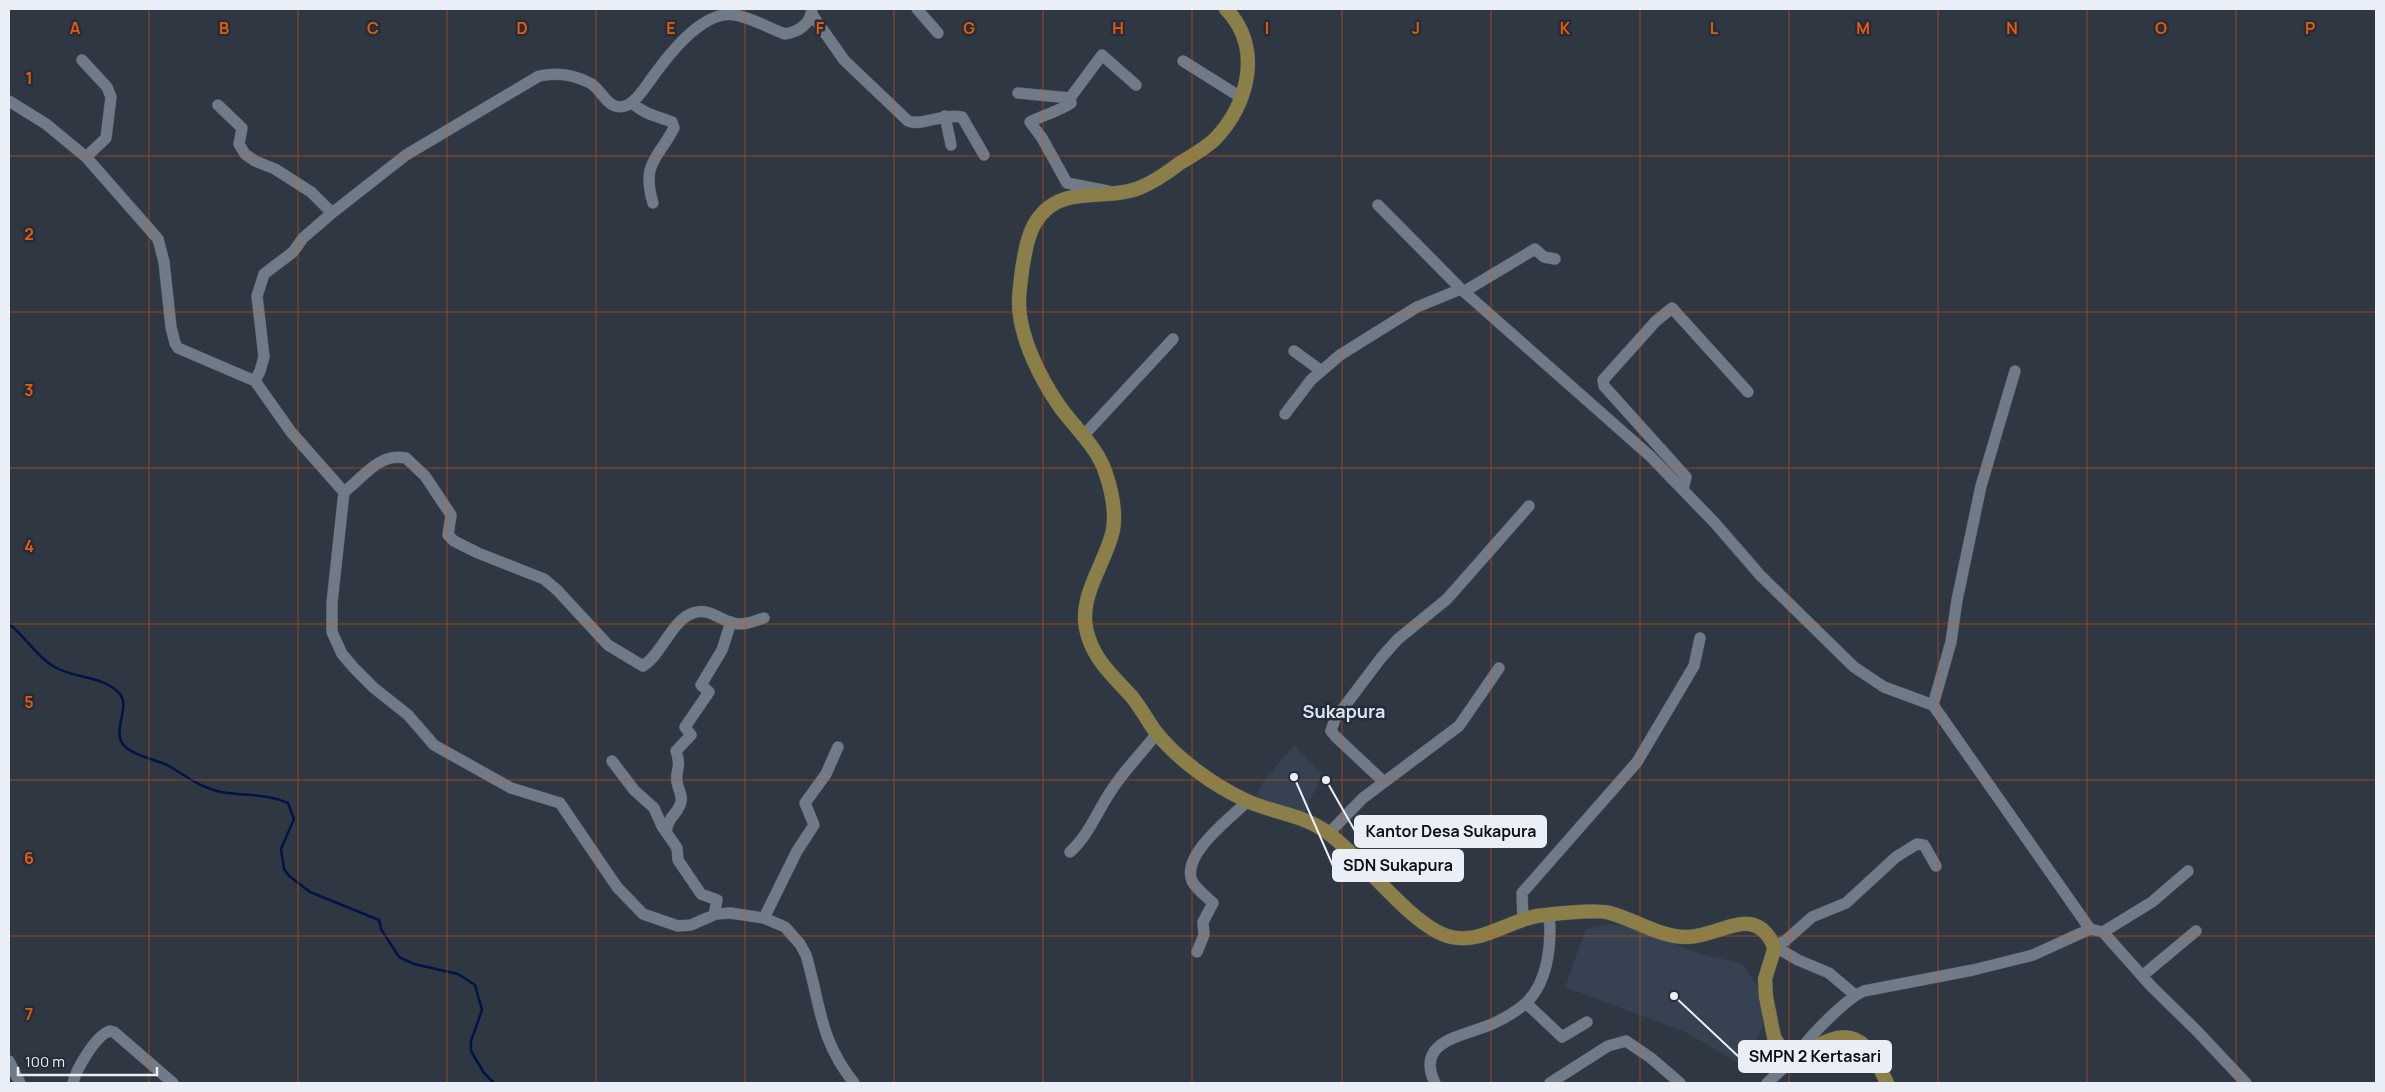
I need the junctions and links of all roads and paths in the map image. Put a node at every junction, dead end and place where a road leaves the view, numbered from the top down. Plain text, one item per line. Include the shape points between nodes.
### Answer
1 (917, 9) edge
2 (1226, 9) edge
3 (812, 11) edge
4 (938, 33) dead end
5 (82, 60) dead end
6 (1183, 62) dead end
7 (1136, 85) dead end
8 (1018, 93) dead end
9 (1070, 98) junction
10 (1242, 98) junction
11 (9, 101) edge
12 (632, 102) junction
13 (218, 105) dead end
14 (945, 116) junction
15 (951, 145) dead end
16 (984, 155) dead end
17 (86, 157) junction
18 (1114, 194) junction
19 (652, 203) dead end
20 (1378, 205) dead end
21 (332, 213) junction
22 (1555, 259) dead end
23 (1463, 290) junction
24 (1173, 339) dead end
25 (1294, 350) dead end
26 (1320, 370) junction
27 (2016, 371) dead end
28 (254, 382) junction
29 (1748, 392) dead end
30 (1285, 414) dead end
31 (1083, 436) junction
32 (1682, 489) junction
33 (344, 492) junction
34 (1528, 506) dead end
35 (764, 618) dead end
36 (732, 622) junction
37 (1700, 638) dead end
38 (1499, 668) dead end
39 (1933, 705) junction
40 (1156, 733) junction
41 (838, 747) dead end
42 (612, 761) dead end
43 (1384, 782) junction
44 (1247, 802) junction
45 (666, 832) junction
46 (1329, 833) junction
47 (1070, 852) dead end
48 (1936, 866) dead end
49 (2188, 871) dead end
50 (714, 915) junction
51 (1549, 915) junction
52 (764, 918) junction
53 (1523, 920) junction
54 (2090, 929) junction
55 (2196, 931) dead end
56 (2103, 932) junction
57 (1774, 946) junction
58 (1197, 952) dead end
59 (2142, 976) junction
60 (1855, 995) junction
61 (1526, 1003) junction
62 (1587, 1022) dead end
63 (1795, 1054) junction
64 (9, 1061) edge
65 (20, 1083) edge
66 (73, 1083) edge
67 (173, 1083) edge
68 (854, 1083) edge
69 (1435, 1083) edge
70 (1550, 1083) edge
71 (1680, 1083) edge
72 (1767, 1083) edge
73 (1887, 1083) edge
74 (2246, 1083) edge

1 - 4 street
2 - 10 main road via 1240,27 1248,55 1248,74
3 - 12 street via 807,23 785,34 736,15 718,15 681,41
3 - 14 street via 844,60 908,121 920,124
5 - 17 street via 107,87 110,97 106,138
6 - 10 street
7 - 9 street via 1102,55
8 - 9 street
9 - 18 street via 1068,106 1030,122 1067,183
10 - 18 main road via 1228,123 1200,151 1150,184
11 - 17 street via 46,124
12 - 19 street via 650,117 672,122 674,128 649,170
12 - 21 street via 616,107 609,104 592,84 578,78 554,73 538,76 406,155
13 - 21 street via 242,128 239,144 245,154 311,192
14 - 15 street
14 - 16 street via 962,117
17 - 28 street via 158,239 174,343 196,357
18 - 31 main road via 1063,199 1045,211 1032,230 1020,282 1018,305 1022,326 1035,360 1060,407
20 - 23 street
21 - 28 street via 303,238 293,252 264,274 259,285 257,311 264,357
22 - 23 street via 1544,257 1535,248
23 - 26 street via 1416,308
23 - 32 street via 1650,456
24 - 31 street
25 - 26 street
26 - 30 street
27 - 39 street via 1981,486 1951,642
28 - 33 street via 291,432
29 - 32 street via 1672,308 1656,321 1603,380 1604,386 1686,477
31 - 40 main road via 1101,460 1114,507 1109,542 1089,590 1087,636 1112,678 1132,697
32 - 39 street via 1760,575 1854,667 1884,687
33 - 36 street via 386,458 406,458 425,476 451,515 448,535 454,541 478,554 544,579 608,646 643,666 652,660 683,618 692,613 700,611
33 - 50 street via 332,602 332,632 342,654 354,668 408,715 434,745 511,788 560,803 617,887 643,914 678,926 691,925
34 - 43 street via 1447,599 1398,639 1335,720 1331,731
35 - 36 street via 751,623
36 - 45 street via 722,650 701,685 709,692 685,727 691,735 676,751 680,763 676,782 681,793 680,805 668,821
37 - 53 street via 1694,666 1637,762 1522,893
38 - 43 street via 1459,726
39 - 54 street
40 - 44 main road via 1177,754
40 - 47 street via 1113,788 1088,832
41 - 52 street via 826,774 804,804 814,825 797,851
42 - 45 street via 634,790 654,808
43 - 46 street via 1363,798
44 - 46 main road via 1300,818
44 - 58 street via 1192,860 1190,872 1193,882 1213,904 1202,922 1204,935
45 - 50 street via 677,848 678,860 700,894 716,900
46 - 53 main road via 1411,912 1447,937 1465,939
48 - 57 street via 1924,845 1917,844 1896,857 1846,903 1812,917 1785,941
49 - 56 street via 2152,902
50 - 52 street via 730,913
51 - 53 main road
51 - 57 main road via 1598,911 1664,934 1686,937 1712,934 1746,923 1764,929
51 - 61 street via 1548,959
52 - 68 street via 785,927 800,944 810,968 824,1032 832,1051
54 - 56 street
54 - 60 street via 2033,954 1973,970 1864,990
55 - 59 street
56 - 59 street
57 - 60 street via 1829,973
57 - 63 main road via 1765,978 1768,1012 1780,1047
59 - 74 street
60 - 63 street
61 - 62 street via 1560,1036
61 - 69 street via 1494,1024 1471,1030 1437,1047 1431,1057
63 - 72 street
63 - 73 main road via 1807,1052 1832,1039 1853,1039 1868,1048
64 - 65 street
66 - 67 street via 79,1066 100,1038 110,1031
70 - 71 street via 1608,1046 1626,1041

